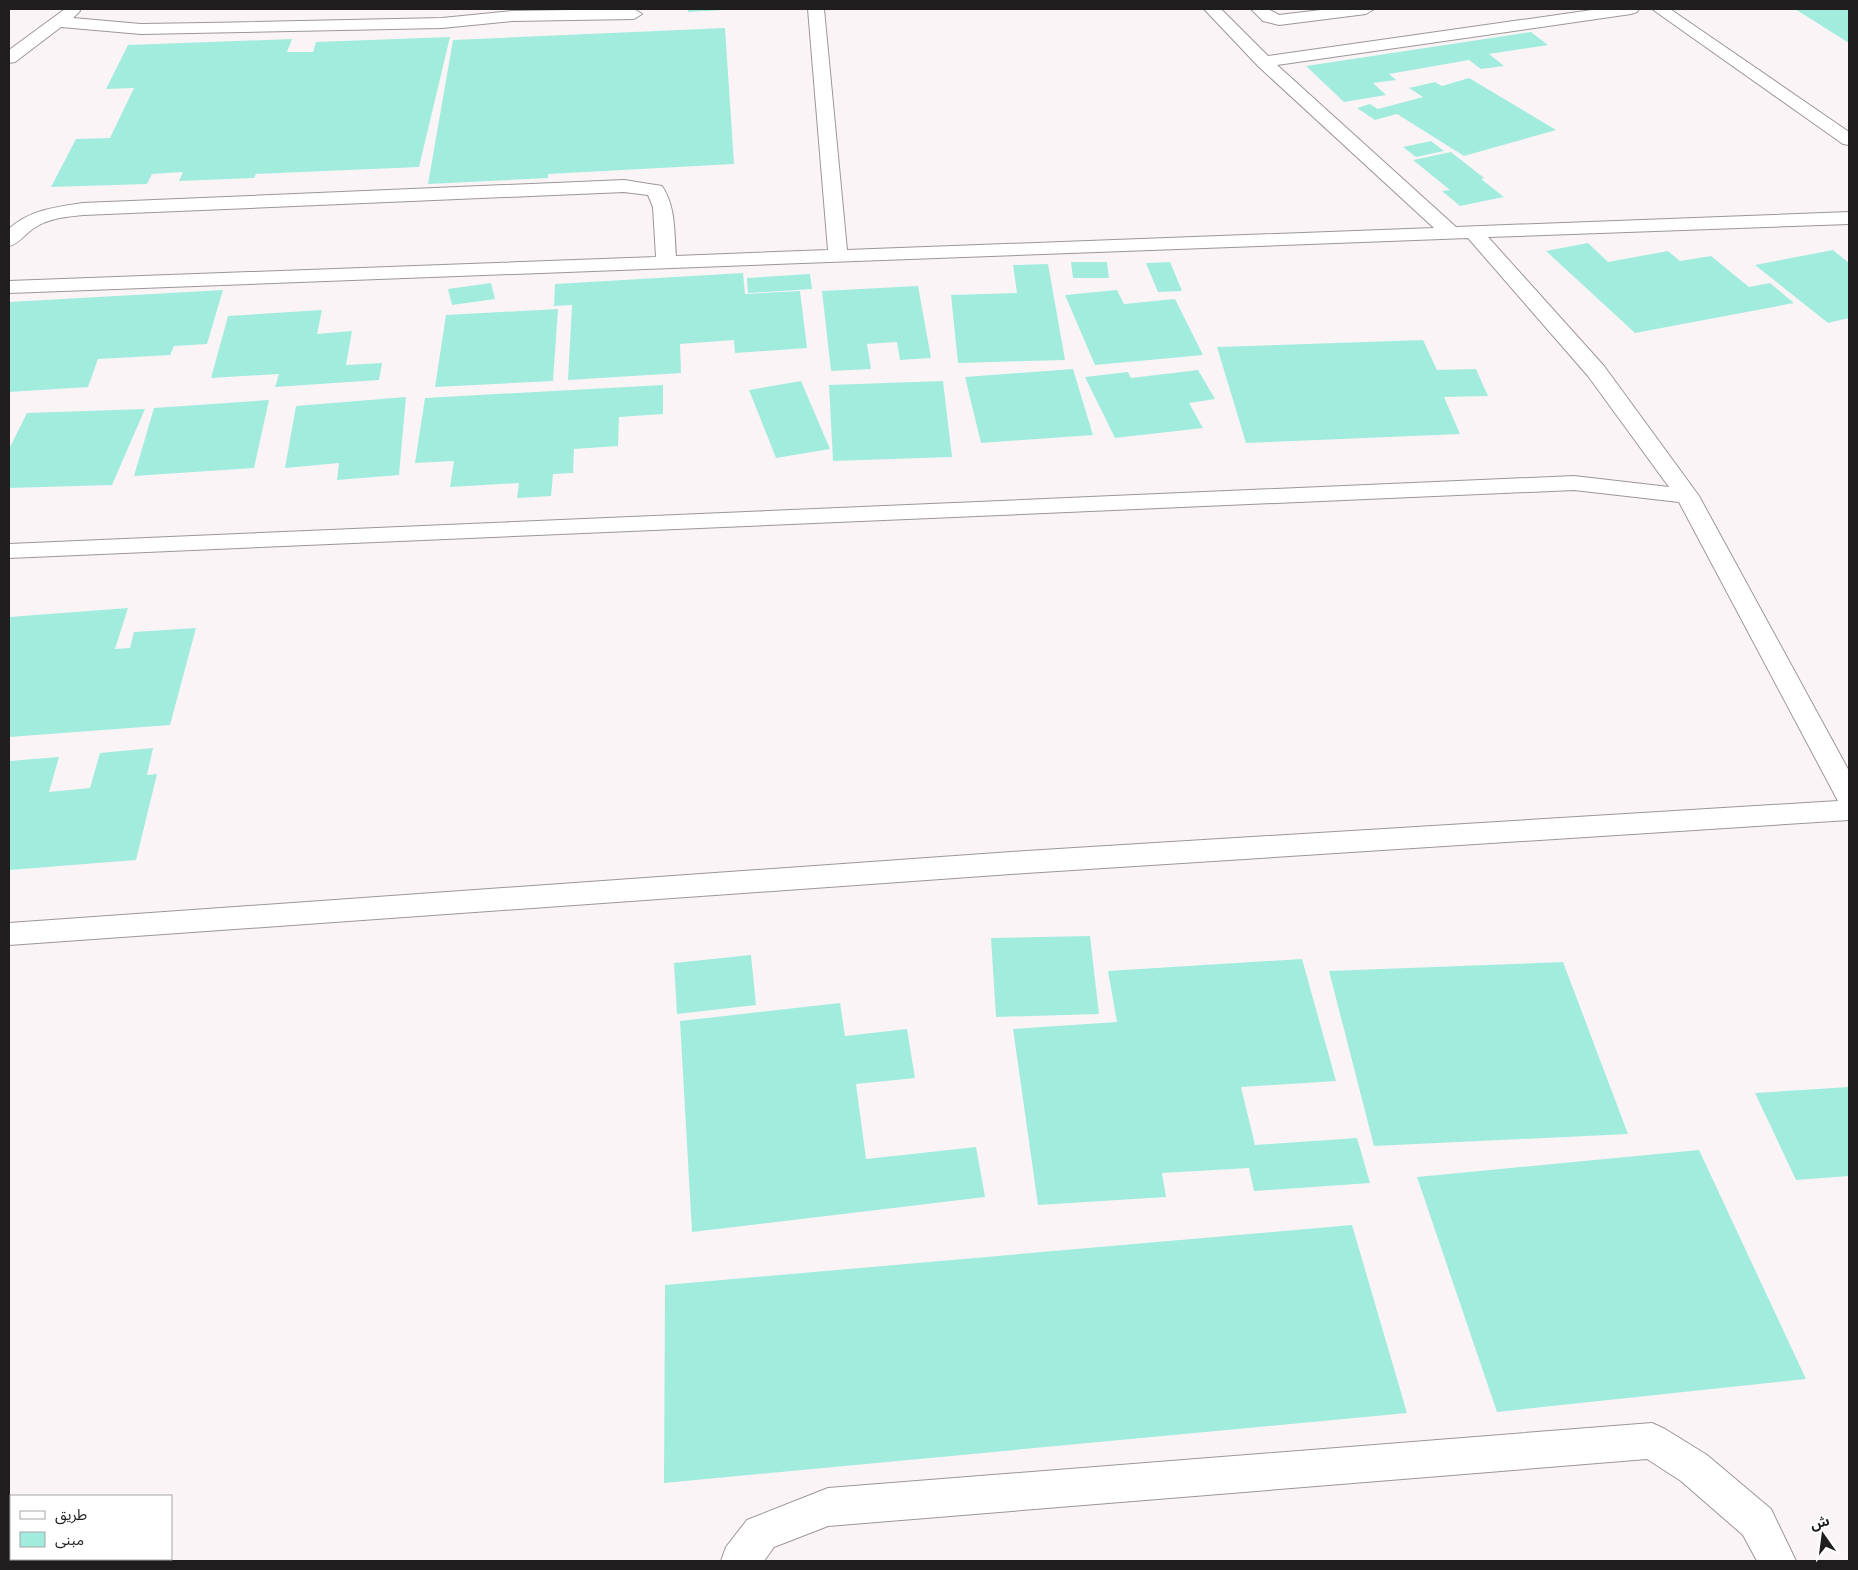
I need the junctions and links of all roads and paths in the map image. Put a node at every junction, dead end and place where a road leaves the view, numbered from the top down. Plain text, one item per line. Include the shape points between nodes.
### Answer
1 (76, 9) edge
2 (476, 9) edge
3 (816, 9) edge
4 (1212, 9) edge
5 (1259, 9) edge
6 (1366, 9) edge
7 (1631, 9) edge
8 (1660, 9) edge
9 (634, 14) dead end
10 (512, 16) junction
11 (57, 22) junction
12 (9, 58) edge
13 (1264, 62) junction
14 (1849, 140) edge
15 (1849, 218) edge
16 (1462, 232) junction
17 (9, 240) edge
18 (838, 256) junction
19 (666, 262) junction
20 (9, 287) edge
21 (1687, 496) junction
22 (9, 551) edge
23 (1849, 796) edge
24 (1849, 810) edge
25 (9, 934) edge
26 (740, 1561) edge
27 (1777, 1561) edge

1 - 11 street
2 - 10 street
3 - 18 street
4 - 13 street
5 - 6 street via 1269,18 1279,20
7 - 13 street
8 - 14 street
9 - 10 street
10 - 11 street via 442,23 141,29
11 - 12 street
13 - 16 street
15 - 16 street
16 - 18 street
16 - 21 street via 1596,370
17 - 19 street via 19,228 42,214 83,209 624,186 655,190 663,207
18 - 19 street
19 - 20 street
21 - 22 street via 1574,484
21 - 23 street
24 - 25 street via 1026,862
26 - 27 street via 761,1533 828,1508 1652,1442 1694,1468 1757,1522

